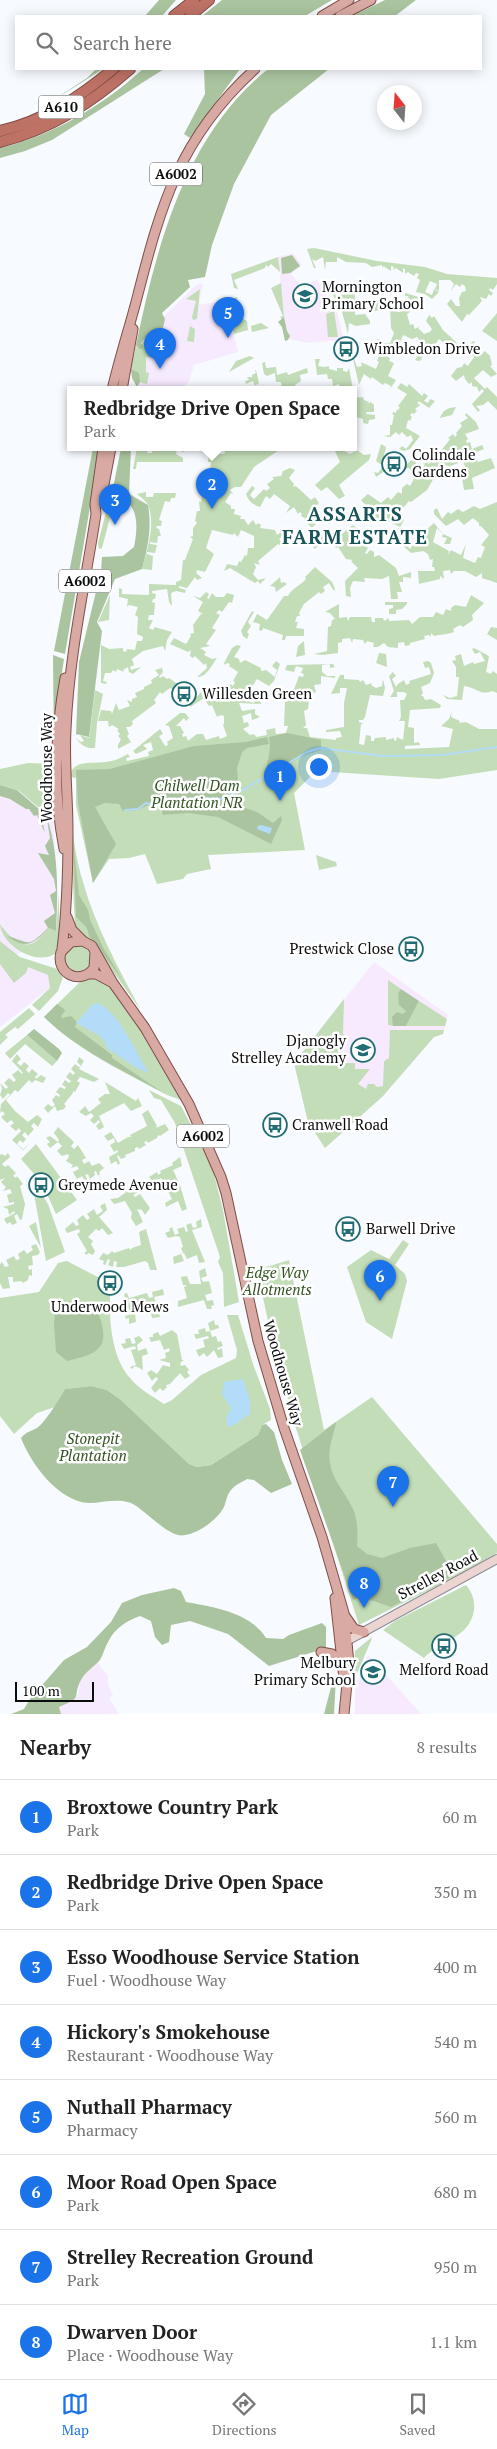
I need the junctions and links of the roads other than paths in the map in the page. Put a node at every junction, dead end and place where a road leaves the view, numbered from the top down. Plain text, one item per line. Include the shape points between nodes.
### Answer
1 (194, 0) edge
2 (210, 0) edge
3 (350, 0) edge
4 (371, 0) edge
5 (175, 15) edge
6 (191, 15) edge
7 (324, 15) edge
8 (342, 15) edge
9 (112, 70) edge
10 (129, 70) edge
11 (254, 70) edge
12 (0, 131) edge
13 (0, 142) edge
14 (137, 300) junction
15 (114, 386) edge
16 (123, 386) edge
17 (104, 451) edge
18 (110, 451) edge
19 (96, 514) junction
20 (66, 913) junction
21 (83, 941) junction
22 (61, 950) junction
23 (95, 952) junction
24 (88, 974) junction
25 (114, 983) junction
26 (497, 1558) edge
27 (335, 1585) junction
28 (344, 1613) junction
29 (364, 1632) junction
30 (344, 1643) junction
31 (321, 1652) dead end
32 (341, 1663) junction
33 (345, 1687) junction
34 (344, 1714) edge

1 - 5 highway
2 - 6 highway
3 - 7 main road
4 - 8 main road
9 - 12 highway, A610 via 59,108
10 - 13 highway, A610 via 68,115 39,130
11 - 14 main road, A6002 via 214,111 183,159 150,244
14 - 15 main road, A6002
14 - 16 main road, A6002
17 - 19 main road, Woodhouse Way / A6002 via 96,494
18 - 19 main road, Woodhouse Way / A6002
19 - 20 main road, Woodhouse Way / A6002 via 57,733 59,810 66,859
20 - 21 main road, Woodhouse Way / A6002 via 72,930
20 - 22 main road, Woodhouse Way / A6002
21 - 22 main road via 71,942
21 - 23 main road, A6002
22 - 24 main road, A6002 via 60,961 65,972 76,977
23 - 24 main road via 96,963
23 - 25 main road, Woodhouse Way / A6002
24 - 25 main road, A6002 via 96,974
25 - 27 main road, Woodhouse Way / A6002 via 145,1028 189,1104 221,1177 258,1341
26 - 29 main road, Strelley Road
27 - 28 main road, Woodhouse Way / A6002
27 - 30 main road, Woodhouse Way / A6002
28 - 29 main road, A6002 via 354,1628
28 - 30 main road, Woodhouse Way / A6002
29 - 30 main road, Strelley Road
30 - 32 main road, A6002
30 - 33 main road, A6002 via 349,1663
31 - 32 main road via 332,1654
32 - 33 main road, A6002
33 - 34 main road, A6002

